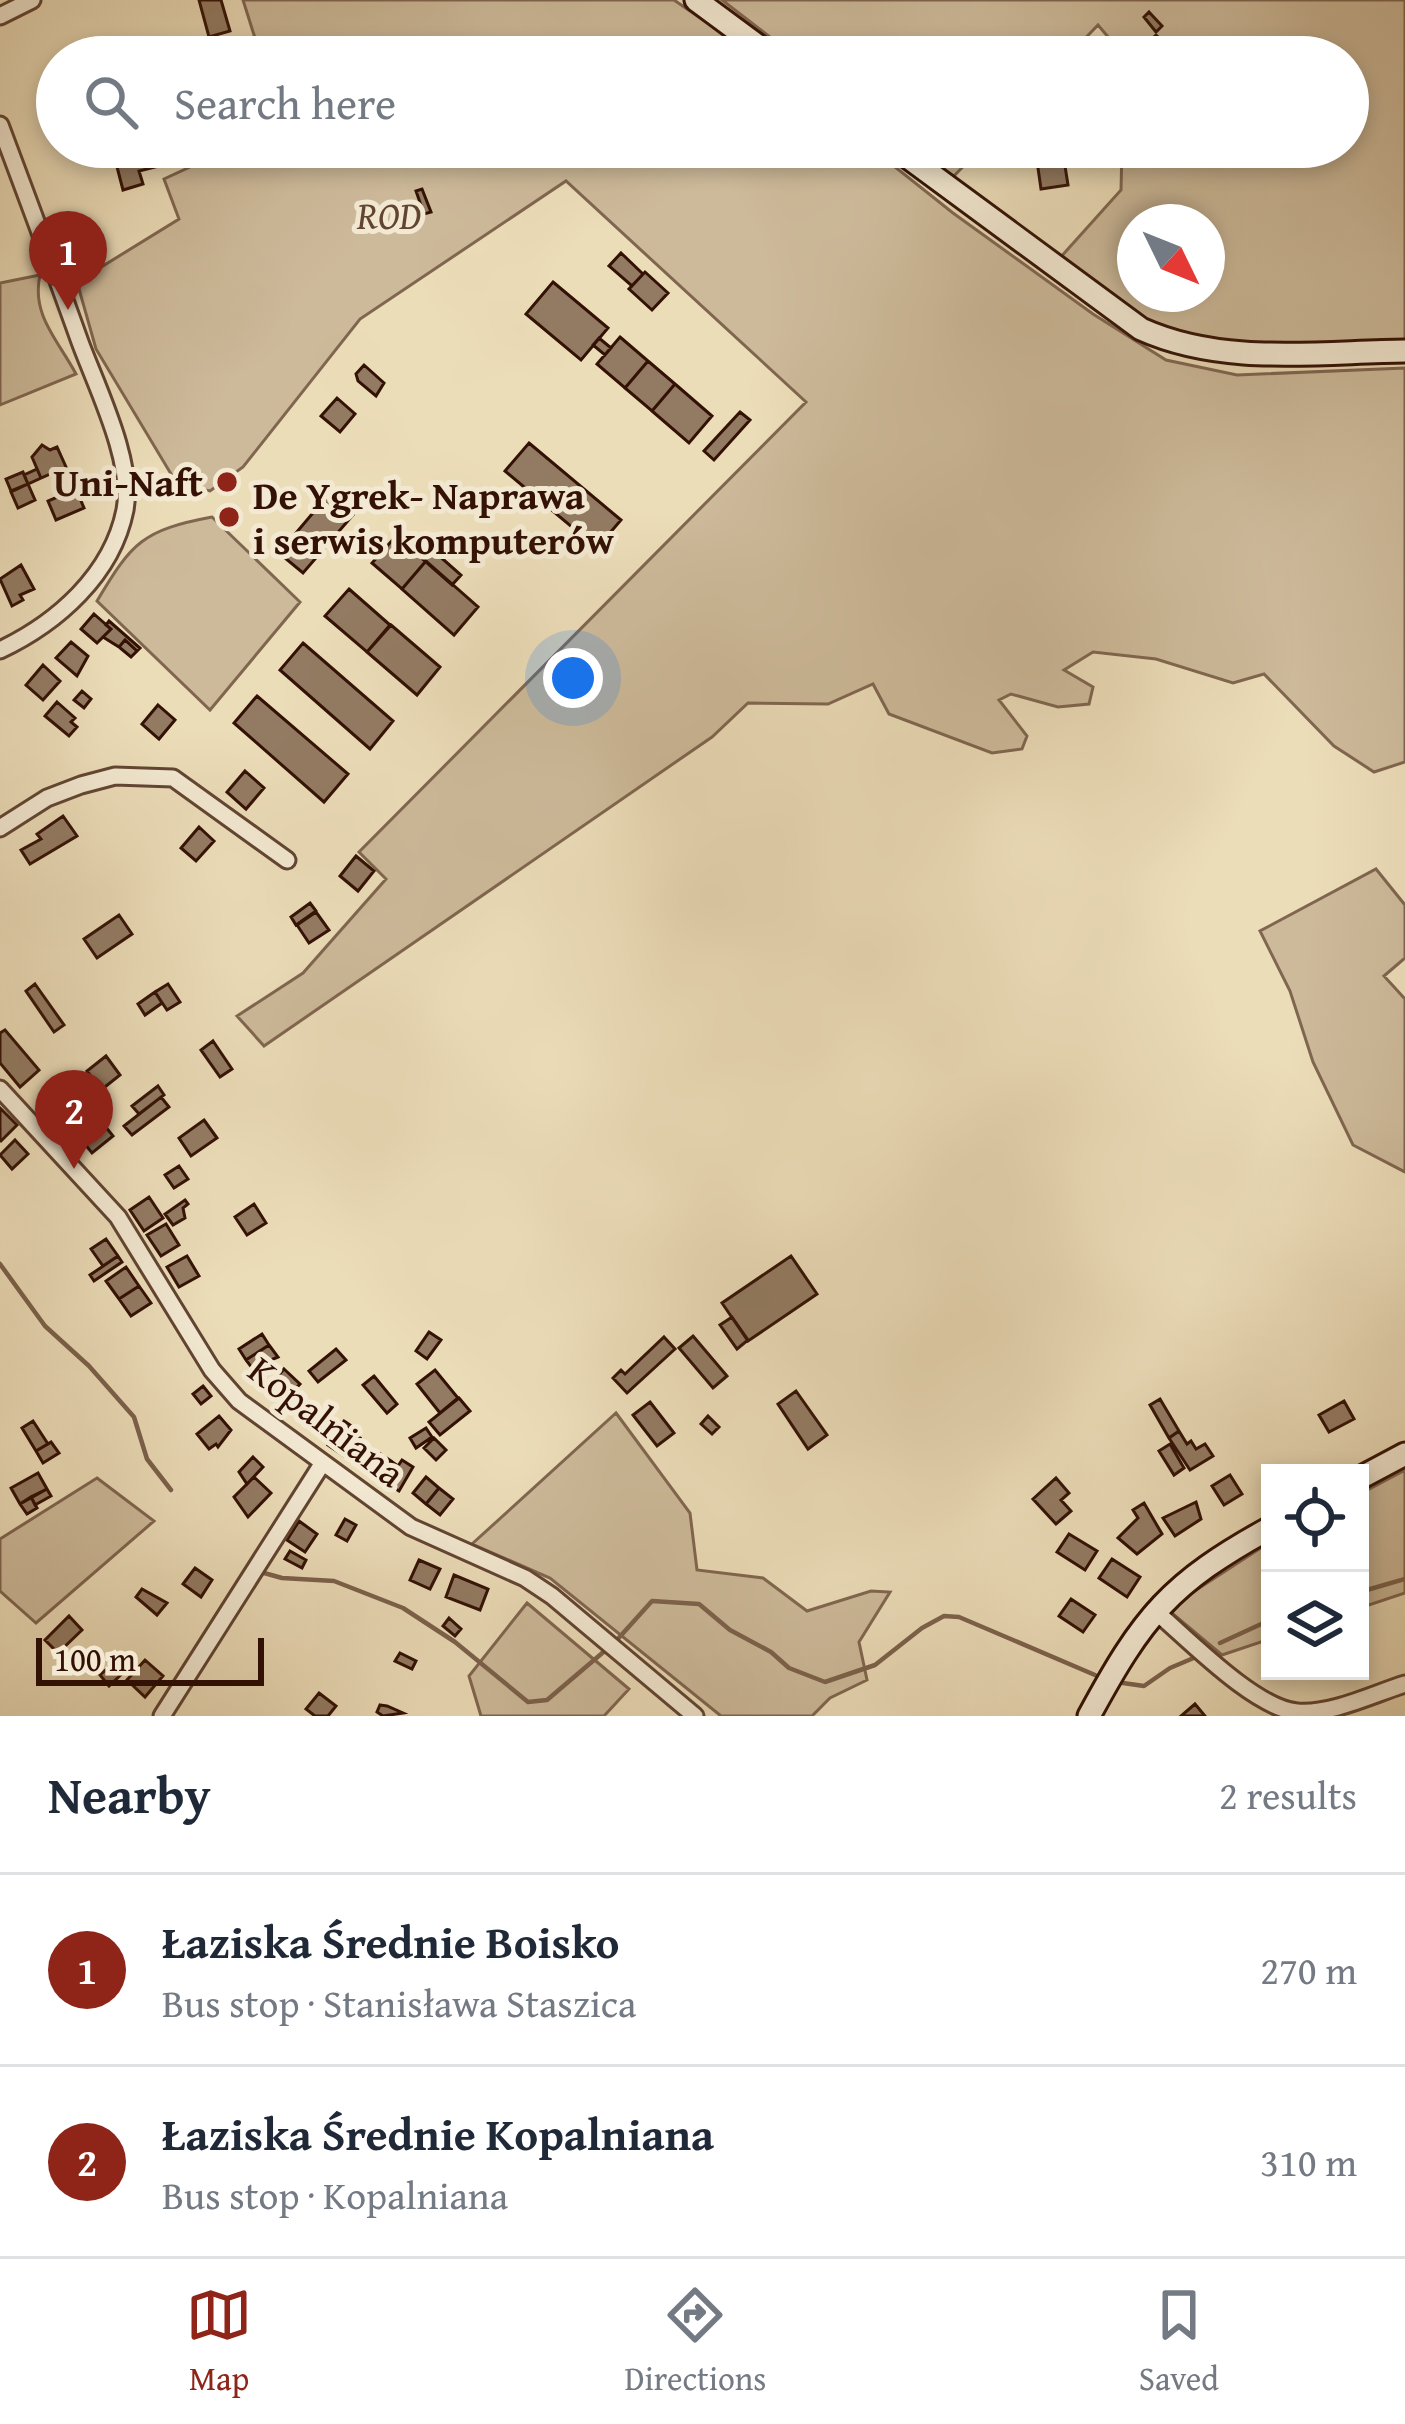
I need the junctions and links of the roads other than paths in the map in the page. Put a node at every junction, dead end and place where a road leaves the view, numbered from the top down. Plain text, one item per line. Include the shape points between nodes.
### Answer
1 (32, 0) edge
2 (697, 0) edge
3 (0, 16) edge
4 (745, 36) edge
5 (0, 124) edge
6 (923, 168) edge
7 (1405, 351) edge
8 (0, 650) edge
9 (0, 828) edge
10 (287, 860) dead end
11 (0, 1089) edge
12 (1405, 1454) edge
13 (322, 1464) junction
14 (1369, 1473) edge
15 (1261, 1533) edge
16 (1154, 1610) junction
17 (1405, 1684) edge
18 (162, 1716) edge
19 (695, 1716) edge
20 (1089, 1716) edge

1 - 3 street
2 - 4 street
5 - 8 street via 126,484 116,540 89,583 49,621
6 - 7 street via 1142,329 1177,345 1218,353
9 - 10 street via 81,785 115,776 173,778
11 - 13 street, Kopalniana via 118,1216 224,1386
12 - 14 street
13 - 18 street
13 - 19 street, Kopalniana via 428,1537 525,1578
15 - 16 street via 1209,1562
16 - 17 street via 1257,1695 1296,1712
16 - 20 street

